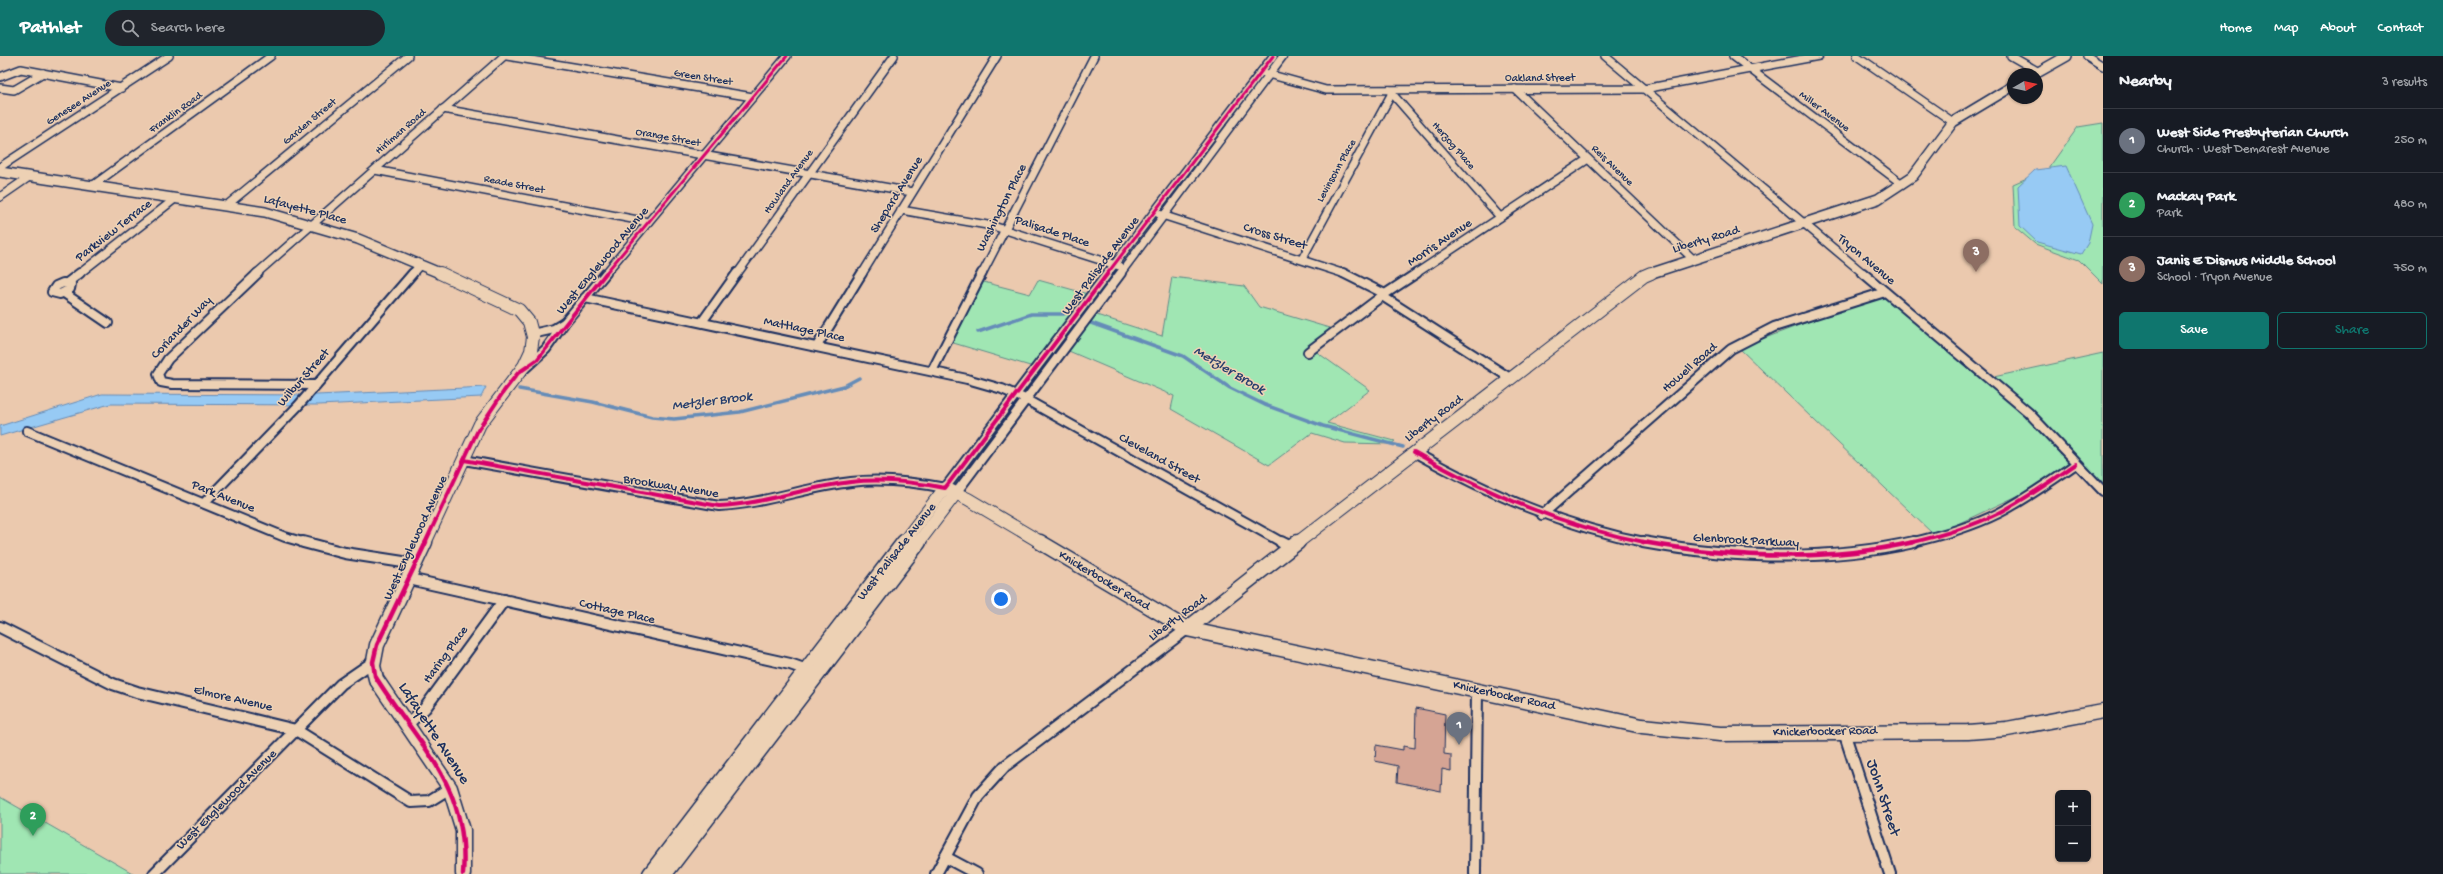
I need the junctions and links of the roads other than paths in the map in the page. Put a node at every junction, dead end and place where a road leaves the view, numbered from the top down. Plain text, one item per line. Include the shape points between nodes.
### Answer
1 (169, 56) edge
2 (271, 56) edge
3 (408, 56) edge
4 (504, 56) edge
5 (507, 56) edge
6 (787, 56) edge
7 (894, 56) edge
8 (996, 56) edge
9 (1094, 56) edge
10 (1273, 56) edge
11 (1283, 56) edge
12 (1605, 56) edge
13 (1733, 56) edge
14 (1819, 56) edge
15 (1857, 56) edge
16 (2011, 56) edge
17 (2067, 56) edge
18 (2087, 56) edge
19 (2103, 66) edge
20 (2029, 68) edge
21 (1750, 69) junction
22 (2043, 70) edge
23 (1261, 72) junction
24 (44, 73) junction
25 (1269, 74) junction
26 (0, 77) edge
27 (0, 88) edge
28 (121, 88) junction
29 (1516, 89) junction
30 (1644, 89) junction
31 (2007, 89) edge
32 (1390, 92) junction
33 (753, 97) junction
34 (443, 109) junction
35 (1954, 122) junction
36 (704, 156) junction
37 (1588, 159) junction
38 (0, 167) edge
39 (375, 170) junction
40 (0, 172) edge
41 (809, 174) junction
42 (29, 177) junction
43 (1902, 184) junction
44 (92, 186) junction
45 (912, 192) junction
46 (0, 197) edge
47 (176, 198) junction
48 (226, 206) junction
49 (902, 210) junction
50 (1154, 213) junction
51 (1163, 216) junction
52 (1500, 218) junction
53 (648, 222) junction
54 (312, 224) junction
55 (1803, 224) junction
56 (1004, 230) junction
57 (1692, 258) junction
58 (1302, 259) junction
59 (420, 265) junction
60 (1114, 265) junction
61 (1124, 268) junction
62 (67, 283) junction
63 (1885, 292) junction
64 (64, 293) junction
65 (1384, 295) junction
66 (585, 298) junction
67 (565, 322) junction
68 (702, 322) junction
69 (108, 323) dead end
70 (532, 334) junction
71 (817, 346) junction
72 (1308, 352) dead end
73 (932, 371) junction
74 (518, 373) junction
75 (1510, 378) junction
76 (315, 386) junction
77 (1015, 395) junction
78 (1024, 399) junction
79 (27, 431) dead end
80 (1414, 452) junction
81 (464, 460) junction
82 (2076, 464) junction
83 (951, 490) junction
84 (2103, 491) edge
85 (204, 503) junction
86 (1542, 515) junction
87 (1291, 546) junction
88 (416, 564) junction
89 (410, 579) junction
90 (504, 600) junction
91 (0, 627) edge
92 (1187, 630) junction
93 (373, 662) junction
94 (812, 671) junction
95 (1477, 690) junction
96 (2103, 711) edge
97 (408, 724) junction
98 (296, 730) junction
99 (1844, 732) junction
100 (450, 788) junction
101 (945, 857) junction
102 (660, 870) edge
103 (154, 874) edge
104 (463, 874) edge
105 (936, 874) edge
106 (977, 874) edge
107 (1475, 874) edge
108 (1890, 874) edge

1 - 28 street, Genesee Avenue
2 - 44 street, Franklin Road
3 - 48 street, Garden Street
4 - 34 street, Hirliman Road
5 - 33 street, Green Street
6 - 33 street, West Englewood Avenue
7 - 41 street, Howland Avenue
8 - 45 street, Shepard Avenue
9 - 56 street, Washington Place
10 - 23 street, West Palisade Avenue
11 - 25 street, West Palisade Avenue
12 - 30 street, Tryon Avenue
13 - 21 street, Miller Avenue
14 - 21 street, Oakland Street
15 - 35 street
16 - 20 street
17 - 22 main road
18 - 19 street
21 - 30 street, Oakland Street
21 - 43 street, Miller Avenue
23 - 25 street, Oakland Street
23 - 50 street, West Palisade Avenue
24 - 26 street via 21,69
24 - 27 street via 14,90
24 - 28 street
25 - 32 street, Oakland Street via 1326,90
25 - 51 street, West Palisade Avenue
28 - 38 street, Genesee Avenue
29 - 30 street, Oakland Street
29 - 32 street, Oakland Street
29 - 37 street, Reis Avenue
30 - 55 street, Tryon Avenue
31 - 35 main road, Liberty Road
32 - 52 street, Herzog Place
32 - 58 street, Levinsohn Place
33 - 36 street, West Englewood Avenue
34 - 36 street, Orange Street
34 - 39 street, Hirliman Road
35 - 43 main road, Liberty Road via 1920,168
36 - 41 street, Orange Street
36 - 53 street, West Englewood Avenue
37 - 52 street, Morris Avenue
37 - 57 street, Reis Avenue
39 - 53 street, Reade Street
39 - 54 street, Hirliman Road
40 - 42 main road, Lafayette Place
41 - 45 street, Orange Street
41 - 68 street, Howland Avenue
42 - 44 main road, Lafayette Place
42 - 46 street
43 - 55 main road, Liberty Road via 1865,204
44 - 47 main road, Lafayette Place
45 - 49 street, Shepard Avenue
47 - 48 main road, Lafayette Place
47 - 62 street, Parkview Terrace
48 - 54 main road, Lafayette Place via 265,212
49 - 56 street, Palisade Place via 974,222
49 - 71 street, Shepard Avenue
50 - 51 street, Cross Street
50 - 60 street, West Palisade Avenue
51 - 58 street, Cross Street
51 - 61 street, West Palisade Avenue
52 - 65 street, Morris Avenue
53 - 66 street, West Englewood Avenue
54 - 59 main road, Lafayette Place via 352,237
54 - 76 street, Coriander Way via 244,285 168,359 158,374 161,382 172,384
55 - 57 main road, Liberty Road
55 - 63 street, Tryon Avenue
56 - 60 street, Palisade Place
56 - 73 street, Washington Place
57 - 75 main road, Liberty Road via 1644,276
58 - 65 street, Cross Street via 1358,279
59 - 70 main road, Lafayette Place via 515,307 529,322
59 - 76 street, Wilbur Street
60 - 61 street, Palisade Place
60 - 77 street, West Palisade Avenue
61 - 78 street, West Palisade Avenue
62 - 64 street via 72,286
62 - 64 street, Parkview Terrace via 59,284 52,290 54,294
63 - 82 street, Tryon Avenue via 2028,412
63 - 86 street, Howell Road via 1774,327 1732,349
64 - 69 street, Parkview Terrace
65 - 72 street, Morris Avenue
65 - 75 street, Cross Street
66 - 67 street, West Englewood Avenue
66 - 68 street, Mattlage Place
67 - 70 street via 554,329
67 - 74 street, West Englewood Avenue via 559,334 537,360
68 - 71 street, Mattlage Place
70 - 74 main road via 531,351
71 - 73 street, Mattlage Place
73 - 77 street, Mattlage Place via 981,383
74 - 81 main road, West Englewood Avenue via 484,418
75 - 80 main road, Liberty Road
76 - 85 street, Wilbur Street
77 - 78 street, Cleveland Street
77 - 83 street, West Palisade Avenue
78 - 83 street, West Palisade Avenue
78 - 87 street, Cleveland Street
79 - 85 street, Park Avenue
80 - 86 street, Glenbrook Parkway via 1477,487
80 - 87 main road, Liberty Road
81 - 83 street, Brookway Avenue via 719,506 756,504 822,487 869,480 892,480
81 - 88 main road, West Englewood Avenue
82 - 84 street, Tryon Avenue
82 - 86 street, Glenbrook Parkway via 1990,518 1975,524 1908,543 1833,553 1751,554 1665,546 1597,532
83 - 92 main road, Knickerbocker Road
83 - 94 main road, West Palisade Avenue
85 - 88 street, Park Avenue via 314,546
87 - 92 main road, Liberty Road
88 - 89 main road, West Englewood Avenue
89 - 90 street, Cottage Place
89 - 93 main road, West Englewood Avenue via 378,644
90 - 94 street, Cottage Place
90 - 97 street, Haring Place via 425,708
91 - 98 street, Elmore Avenue via 113,684
92 - 95 main road, Knickerbocker Road
92 - 101 street, Liberty Road via 1004,766 978,796
93 - 97 main road, Lafayette Avenue via 375,676
93 - 98 street, West Englewood Avenue via 348,677
94 - 102 main road, West Palisade Avenue
95 - 99 main road, Knickerbocker Road via 1642,726 1681,731 1720,734
95 - 107 street
96 - 99 main road, Knickerbocker Road via 2007,729 1968,732
97 - 100 main road, Lafayette Avenue
98 - 100 street, Elmore Avenue via 411,802 429,801
98 - 103 street, West Englewood Avenue
99 - 108 street, John Street
100 - 104 main road, Lafayette Avenue via 463,830
101 - 105 street, Liberty Road
101 - 106 street

